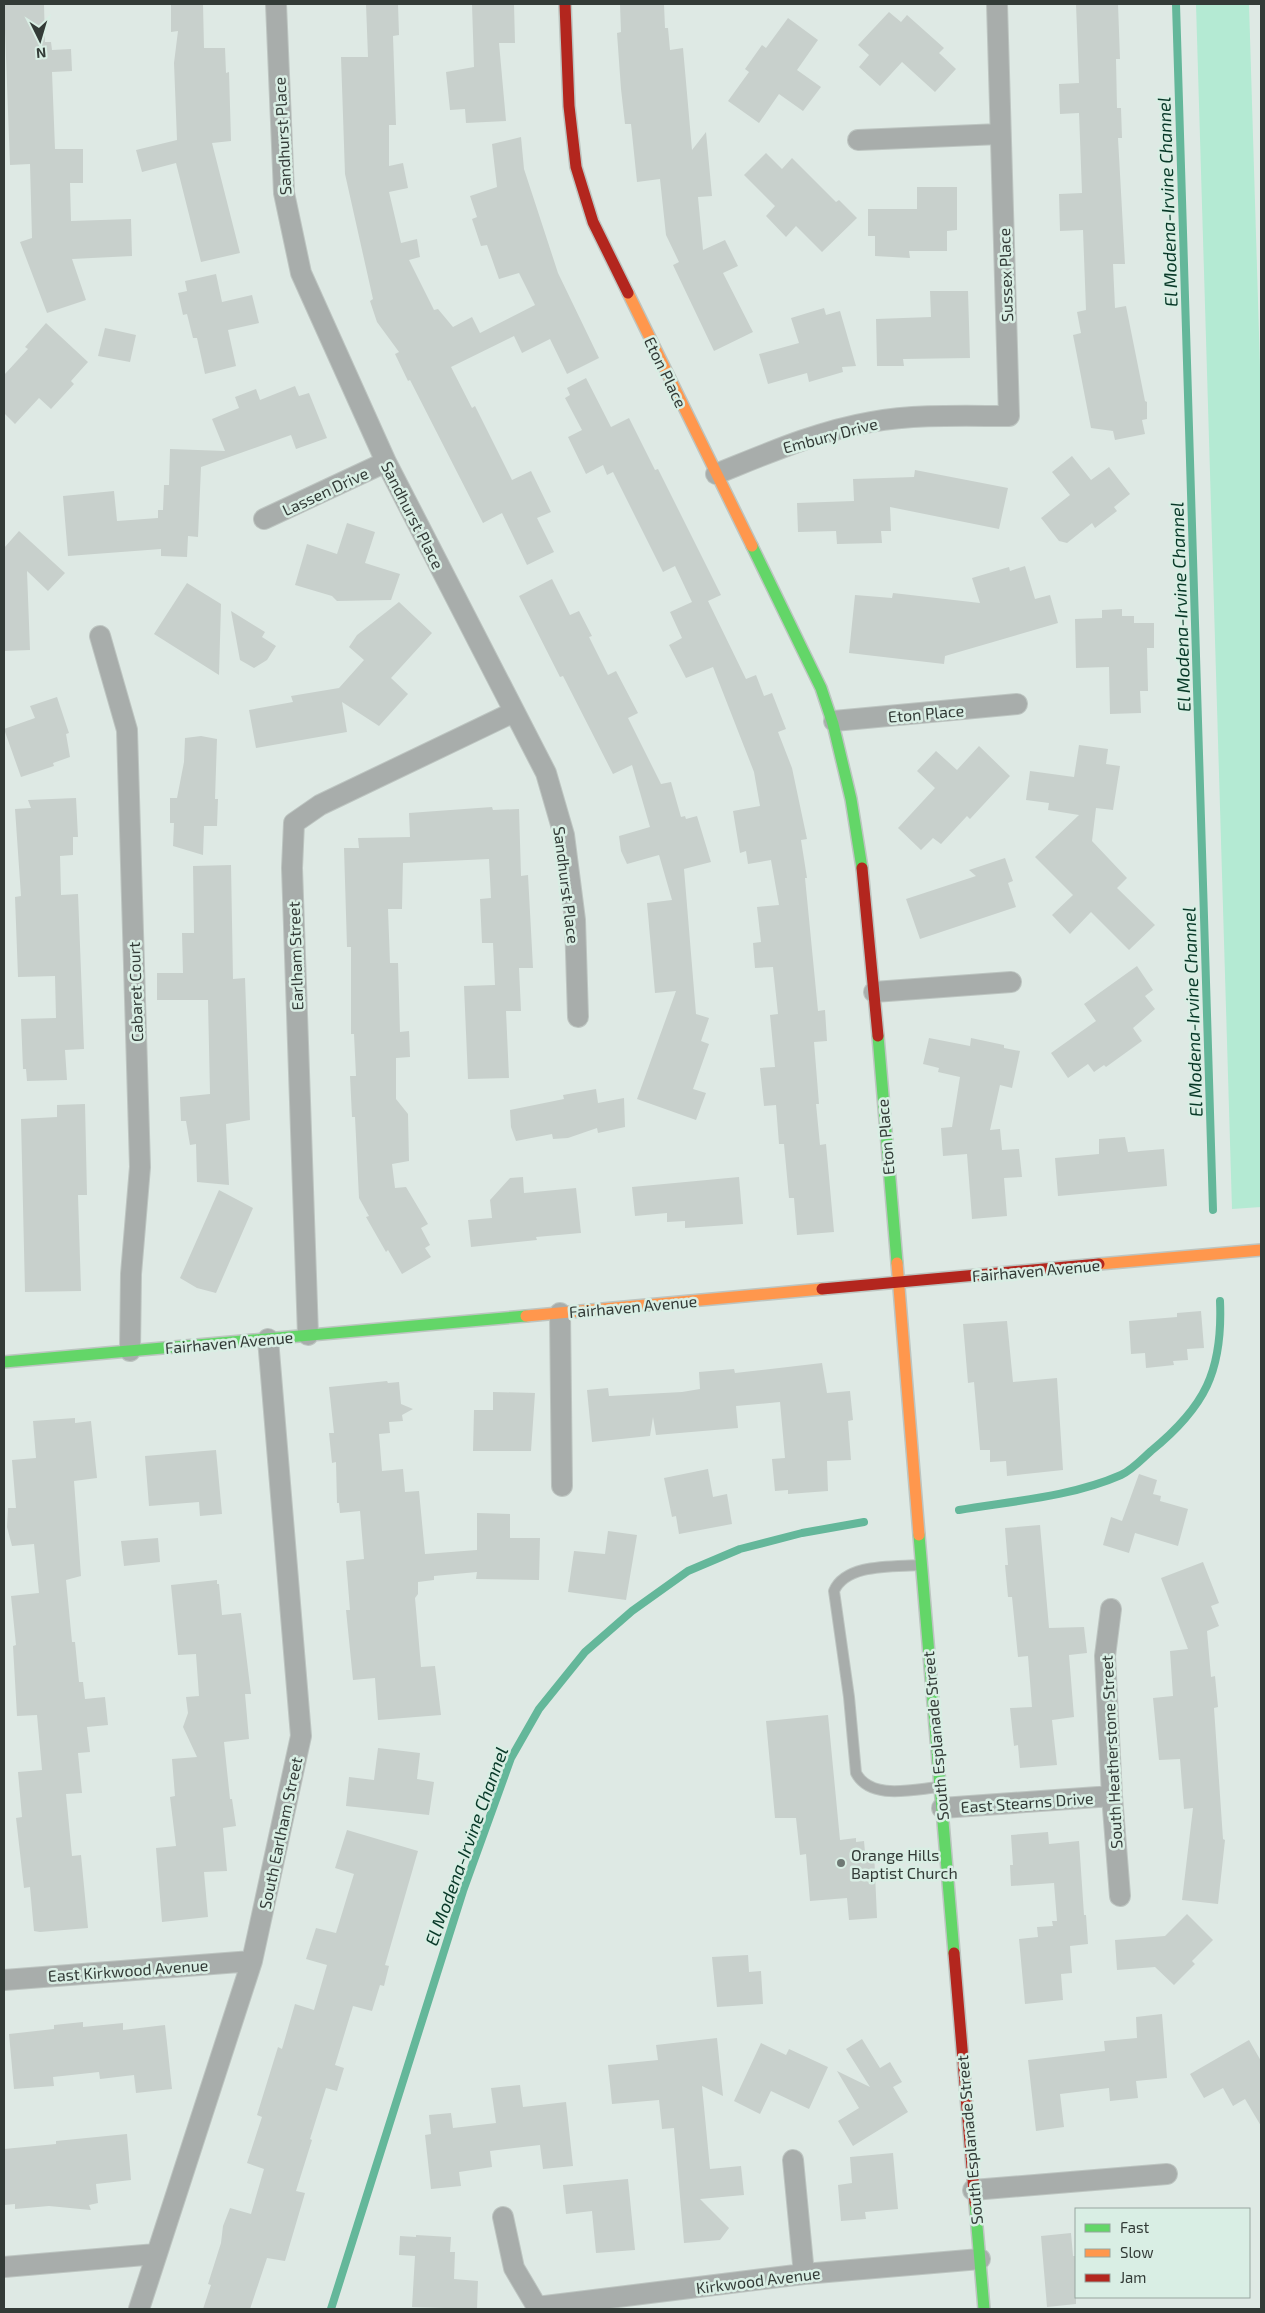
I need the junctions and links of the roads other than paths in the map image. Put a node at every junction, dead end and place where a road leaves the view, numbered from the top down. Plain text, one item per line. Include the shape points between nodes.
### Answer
1 (276, 4) edge
2 (565, 4) edge
3 (997, 4) edge
4 (1000, 134) junction
5 (858, 140) dead end
6 (1009, 416) joint
7 (386, 462) junction
8 (716, 474) junction
9 (264, 519) dead end
10 (100, 636) dead end
11 (1017, 704) dead end
12 (514, 712) junction
13 (834, 721) junction
14 (1011, 982) dead end
15 (874, 992) junction
16 (578, 1017) dead end
17 (1261, 1250) edge
18 (897, 1282) junction
19 (560, 1312) junction
20 (308, 1335) junction
21 (268, 1339) junction
22 (130, 1351) junction
23 (4, 1362) edge
24 (562, 1486) dead end
25 (921, 1565) junction
26 (1111, 1609) dead end
27 (940, 1787) junction
28 (1112, 1796) junction
29 (942, 1808) junction
30 (1120, 1896) dead end
31 (252, 1961) junction
32 (4, 1980) edge
33 (792, 2160) dead end
34 (1167, 2174) dead end
35 (973, 2190) junction
36 (503, 2217) dead end
37 (156, 2254) junction
38 (980, 2259) junction
39 (4, 2267) edge
40 (804, 2274) junction
41 (139, 2309) edge
42 (984, 2309) edge

1 - 7 street, Sandhurst Place via 284,193 301,273
2 - 8 main road, Eton Place via 569,106 576,167 593,222
3 - 4 street, Sussex Place
4 - 5 street
4 - 6 street, Sussex Place
6 - 8 street, Embury Drive via 937,416 871,422 791,444
7 - 9 street, Lassen Drive
7 - 12 street, Sandhurst Place
8 - 13 main road, Eton Place
10 - 22 street, Cabaret Court via 128,730 140,1167 131,1274
11 - 13 street, Eton Place
12 - 16 street, Sandhurst Place via 546,773 564,835 575,920
12 - 20 street, Earlham Street via 320,805 294,823 292,878
13 - 15 main road, Eton Place via 862,875
14 - 15 street
15 - 18 main road, Eton Place
17 - 18 main road, Fairhaven Avenue
18 - 19 main road, Fairhaven Avenue
18 - 25 main road, South Esplanade Street
19 - 20 main road, Fairhaven Avenue
19 - 24 street
20 - 21 main road, Fairhaven Avenue
21 - 22 main road, Fairhaven Avenue
21 - 31 street, South Earlham Street via 301,1736
22 - 23 main road, Fairhaven Avenue
25 - 27 main road, South Esplanade Street
25 - 27 lane via 860,1570 846,1575 834,1591 856,1773 860,1782 884,1791
26 - 28 street, South Heatherstone Street via 1105,1656
27 - 29 main road, South Esplanade Street
28 - 29 street, East Stearns Drive
28 - 30 street, South Heatherstone Street
29 - 35 main road, South Esplanade Street
31 - 32 street, East Kirkwood Avenue
31 - 37 street, South Earlham Street
33 - 40 street
34 - 35 street
35 - 38 main road, South Esplanade Street
36 - 40 street, Kirkwood Avenue via 514,2268 537,2307
37 - 39 street
37 - 41 street, South Earlham Street
38 - 40 street, Kirkwood Avenue
38 - 42 main road, South Esplanade Street

